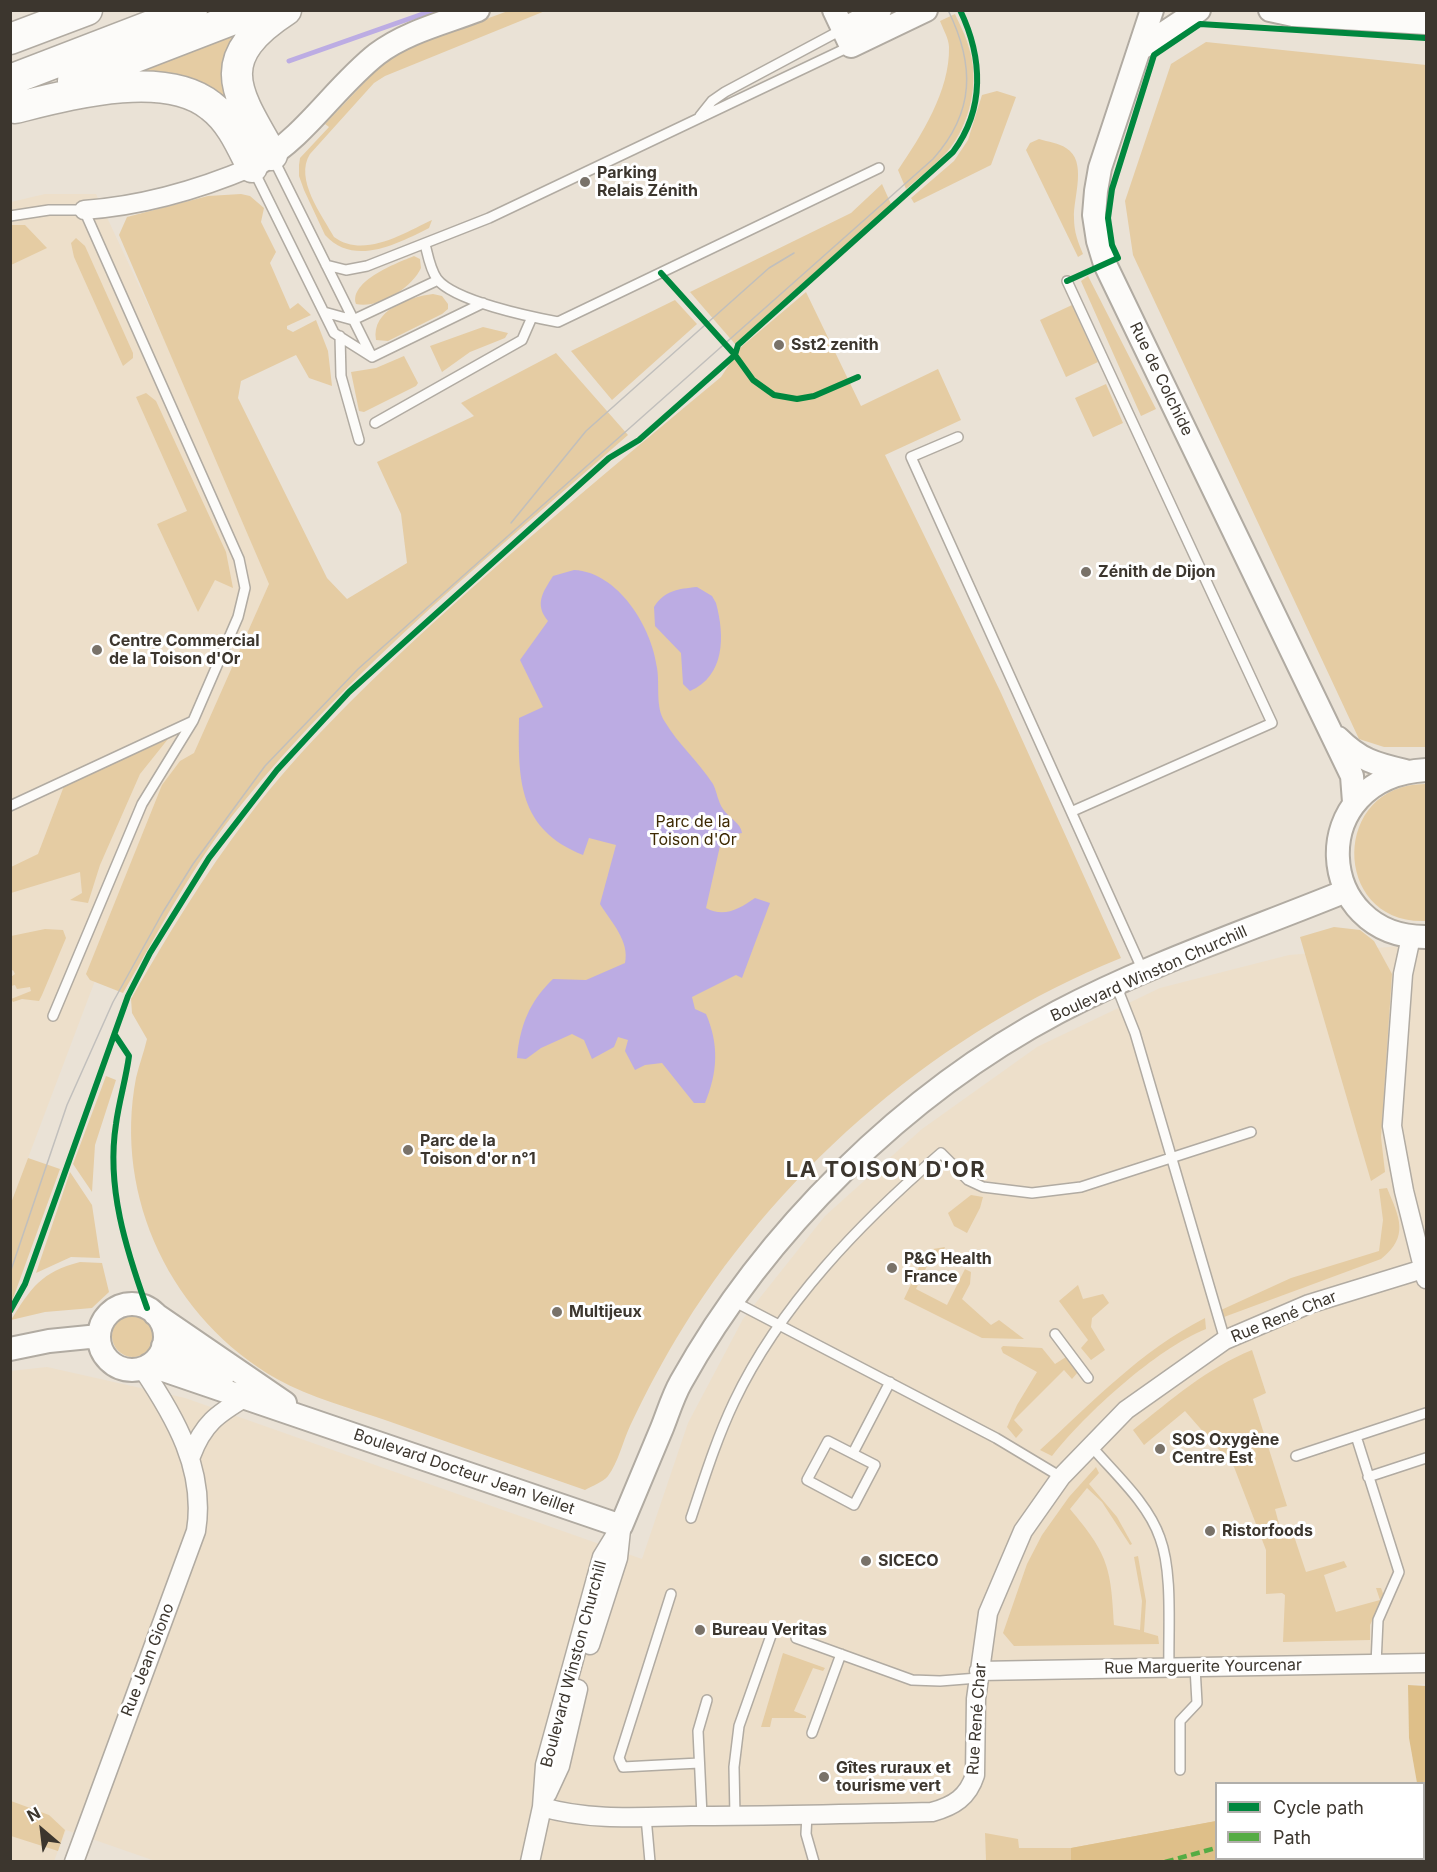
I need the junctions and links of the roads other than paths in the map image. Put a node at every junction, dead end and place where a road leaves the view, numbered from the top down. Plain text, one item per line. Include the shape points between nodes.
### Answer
1 (87, 10) edge
2 (192, 10) edge
3 (257, 10) edge
4 (286, 10) edge
5 (478, 10) edge
6 (880, 10) edge
7 (926, 10) edge
8 (1152, 10) edge
9 (1199, 10) edge
10 (1270, 10) edge
11 (1426, 23) edge
12 (843, 28) edge
13 (10, 39) edge
14 (1140, 48) junction
15 (12, 99) edge
16 (699, 118) junction
17 (262, 161) junction
18 (879, 168) dead end
19 (84, 210) junction
20 (10, 216) edge
21 (425, 244) junction
22 (326, 265) junction
23 (438, 280) junction
24 (1067, 281) dead end
25 (483, 303) junction
26 (324, 312) junction
27 (532, 318) junction
28 (353, 320) junction
29 (340, 336) junction
30 (372, 357) junction
31 (375, 423) dead end
32 (958, 437) dead end
33 (359, 440) dead end
34 (193, 721) junction
35 (1331, 731) junction
36 (1416, 771) edge
37 (1354, 802) junction
38 (10, 806) edge
39 (1073, 811) junction
40 (1346, 891) junction
41 (1419, 937) edge
42 (1144, 974) junction
43 (1116, 985) junction
44 (53, 1016) dead end
45 (1251, 1132) dead end
46 (1171, 1158) junction
47 (1425, 1274) edge
48 (733, 1301) junction
49 (155, 1314) junction
50 (782, 1325) junction
51 (1055, 1334) dead end
52 (99, 1336) junction
53 (1225, 1340) junction
54 (163, 1346) junction
55 (10, 1349) edge
56 (145, 1366) junction
57 (1088, 1378) dead end
58 (890, 1382) junction
59 (246, 1398) junction
60 (271, 1406) junction
61 (1426, 1413) edge
62 (306, 1417) junction
63 (1356, 1436) junction
64 (1091, 1446) junction
65 (853, 1454) junction
66 (191, 1456) junction
67 (1296, 1456) dead end
68 (1426, 1458) edge
69 (1061, 1477) junction
70 (1368, 1477) junction
71 (692, 1518) dead end
72 (621, 1526) junction
73 (671, 1594) dead end
74 (774, 1627) dead end
75 (796, 1638) dead end
76 (841, 1654) junction
77 (1426, 1663) edge
78 (1376, 1664) junction
79 (1169, 1667) junction
80 (1195, 1667) junction
81 (979, 1674) junction
82 (707, 1700) dead end
83 (812, 1733) dead end
84 (699, 1763) junction
85 (1180, 1770) dead end
86 (542, 1807) junction
87 (807, 1814) junction
88 (646, 1816) junction
89 (702, 1816) junction
90 (735, 1816) junction
91 (79, 1860) edge
92 (531, 1862) edge
93 (650, 1862) edge
94 (814, 1862) edge

1 - 13 highway
2 - 15 highway
3 - 15 highway
4 - 17 highway via 251,37 237,71
5 - 17 street via 404,38 384,50 308,125
6 - 12 street
7 - 12 street
8 - 14 street, Rue de Colchide
9 - 14 street
10 - 11 street via 1293,15
12 - 16 lane via 762,90
12 - 16 lane via 725,92
14 - 35 street, Rue de Colchide via 1100,168 1095,215 1098,241 1105,264
15 - 17 highway via 107,87 188,94 222,116
16 - 21 lane via 489,218
17 - 19 street via 192,188 111,208
17 - 22 lane
17 - 26 lane
18 - 27 lane via 558,322
19 - 20 lane
19 - 34 lane via 239,559 245,588 238,617
21 - 22 lane via 367,266 346,270
21 - 23 lane via 429,264
22 - 28 lane
23 - 25 lane
23 - 28 lane
24 - 39 lane via 1272,723
25 - 27 lane
25 - 30 lane
26 - 28 lane
26 - 29 lane via 334,333
27 - 31 lane via 522,340
28 - 30 lane
29 - 30 lane
29 - 33 lane via 341,376
32 - 39 lane via 911,457
34 - 38 lane
34 - 44 lane via 142,804
35 - 36 street, Rue de Colchide via 1354,754 1374,764
35 - 37 street, Rue de Colchide via 1352,776
36 - 37 street via 1382,780
37 - 40 street via 1338,840 1338,866
39 - 42 lane
40 - 41 street via 1362,914 1384,930
40 - 42 street, Boulevard Winston Churchill
41 - 47 street via 1403,974 1392,1126
42 - 43 street, Boulevard Winston Churchill
43 - 46 lane via 1135,1033
43 - 48 street, Boulevard Winston Churchill via 1005,1042 880,1137 801,1215
45 - 46 lane
46 - 50 lane via 1081,1187 1032,1193 983,1187 968,1180 941,1153 847,1243
46 - 53 lane
47 - 53 street, Rue René Char via 1309,1304
48 - 50 lane
48 - 72 street, Boulevard Winston Churchill via 680,1383
49 - 52 street via 136,1304 115,1309 101,1325
49 - 54 street via 163,1329
49 - 62 street, Boulevard Docteur Jean Veillet
50 - 58 lane
50 - 71 lane via 735,1401 710,1459
51 - 57 lane
52 - 55 street
52 - 56 street via 105,1356 112,1363 132,1370
53 - 64 street, Rue René Char via 1126,1410
54 - 56 street
54 - 60 street, Boulevard Docteur Jean Veillet
56 - 59 street, Boulevard Docteur Jean Veillet
56 - 66 street, Rue Jean Giono
58 - 65 lane
58 - 69 lane
59 - 60 street, Boulevard Docteur Jean Veillet
59 - 66 street via 208,1422
60 - 62 street, Boulevard Docteur Jean Veillet
61 - 63 lane
62 - 72 street, Boulevard Docteur Jean Veillet
63 - 67 lane
63 - 70 lane
64 - 69 street, Rue René Char
64 - 79 lane via 1139,1502 1161,1538 1167,1581
65 - 65 lane via 828,1441 807,1480 854,1505 875,1465
66 - 91 street, Rue Jean Giono via 199,1496 196,1531
68 - 70 lane
69 - 81 street, Rue René Char via 1023,1531 999,1582 988,1613
70 - 78 lane via 1399,1572 1378,1620
72 - 86 street, Boulevard Winston Churchill via 618,1558 579,1682 560,1766
73 - 84 lane via 619,1758 623,1767
74 - 90 lane via 739,1726 734,1767
75 - 76 lane
76 - 81 lane via 912,1680 940,1682
76 - 83 lane
77 - 78 street, Rue Marguerite Yourcenar
78 - 80 street, Rue Marguerite Yourcenar
79 - 80 street, Rue Marguerite Yourcenar
79 - 81 street, Rue Marguerite Yourcenar
80 - 85 lane via 1197,1703 1180,1721
81 - 87 street, Rue René Char via 975,1775 972,1786 956,1803 932,1812
82 - 84 lane via 698,1731
84 - 89 lane
86 - 88 street, Rue René Char via 570,1815
86 - 92 street, Boulevard Winston Churchill
87 - 90 street, Rue René Char
87 - 94 lane
88 - 89 street, Rue René Char
88 - 93 lane
89 - 90 street, Rue René Char

